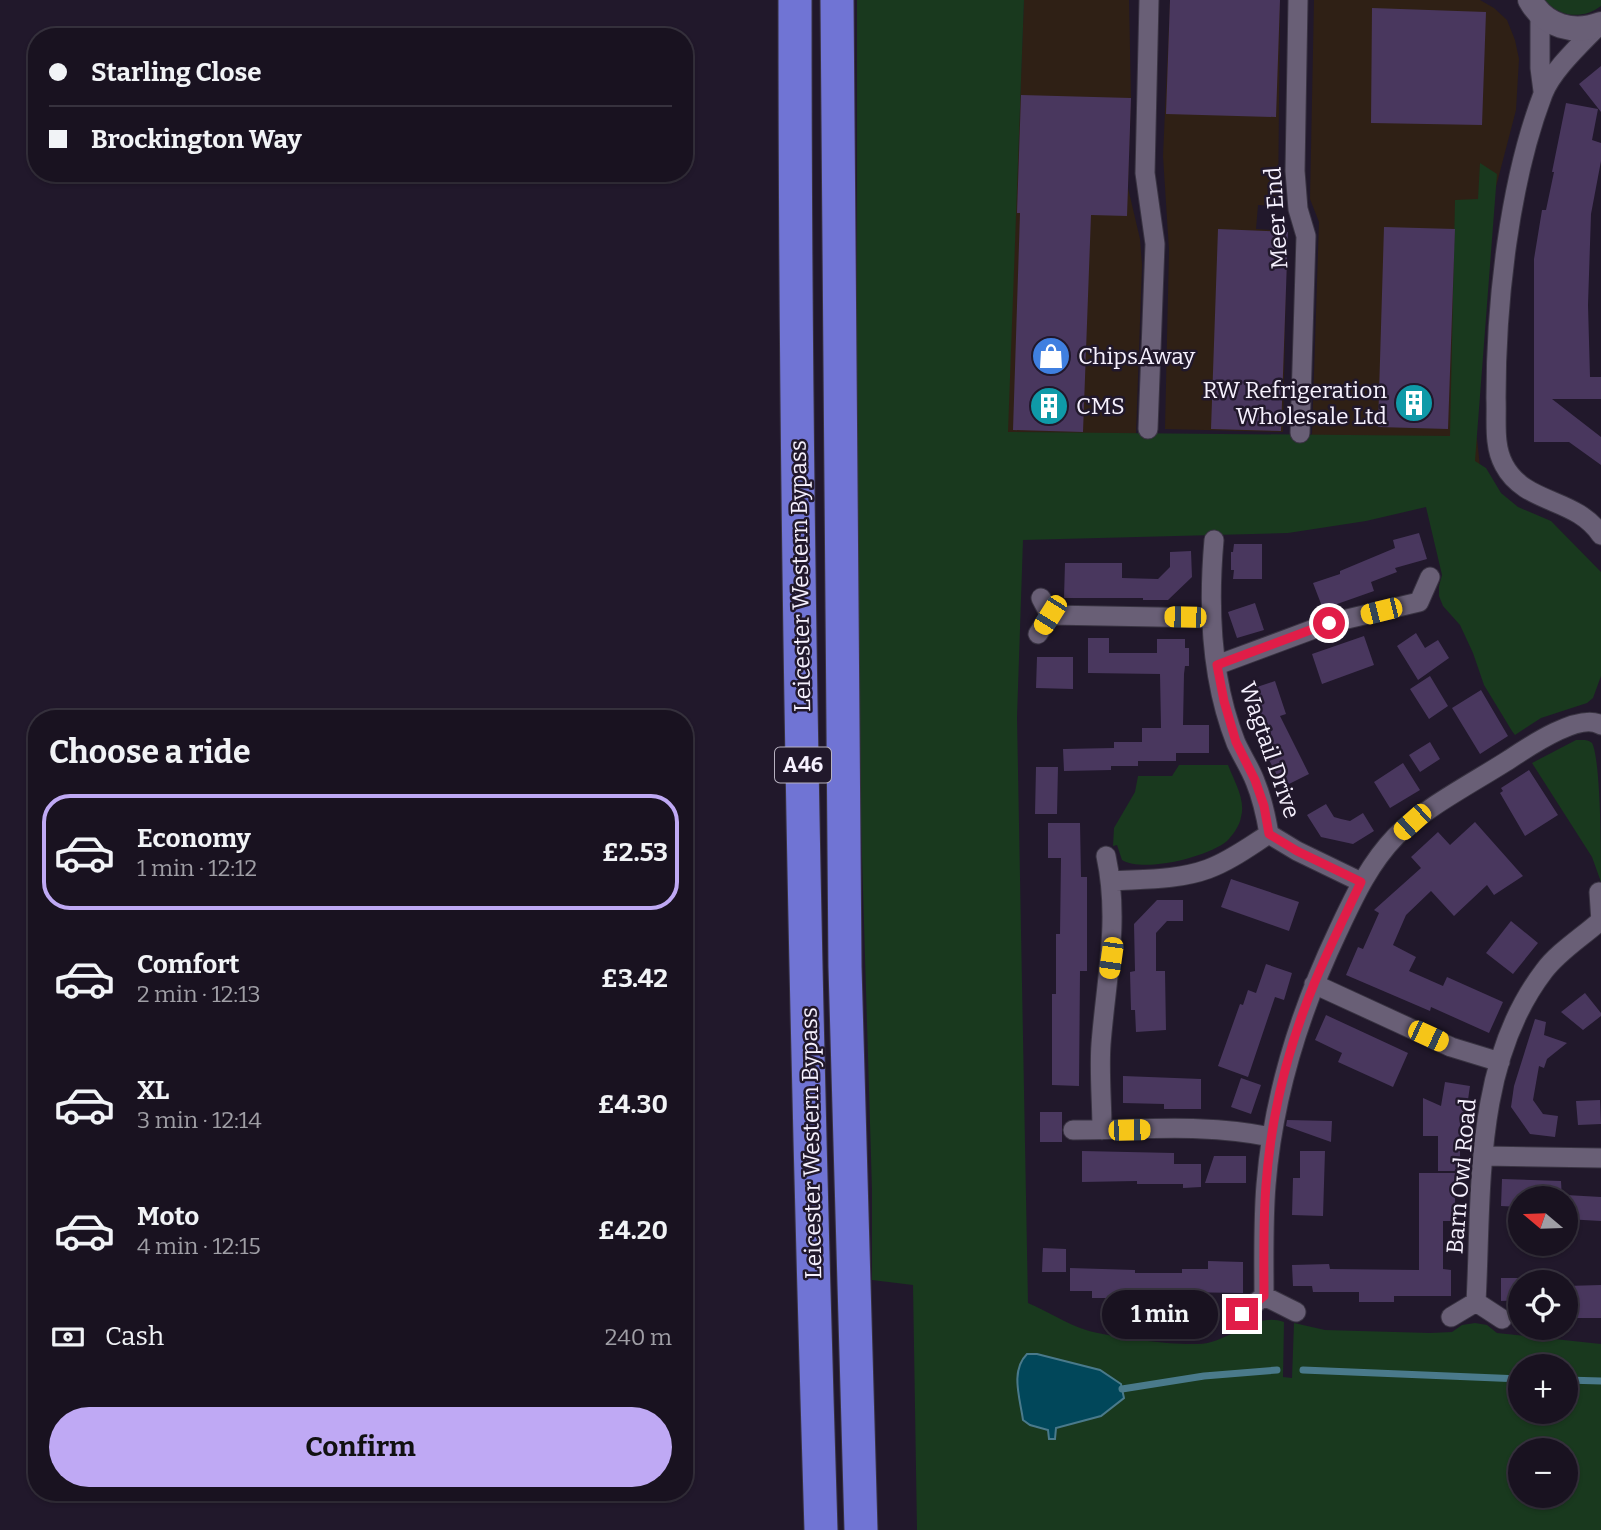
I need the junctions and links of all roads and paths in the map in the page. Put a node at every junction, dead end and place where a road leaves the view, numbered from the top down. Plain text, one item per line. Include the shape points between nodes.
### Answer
1 (795, 0) edge
2 (837, 0) edge
3 (1149, 0) edge
4 (1298, 0) edge
5 (1535, 7) edge
6 (1600, 24) edge
7 (1543, 91) junction
8 (1148, 429) dead end
9 (1300, 433) dead end
10 (1601, 535) edge
11 (1214, 540) dead end
12 (1430, 577) dead end
13 (1211, 618) junction
14 (1038, 634) dead end
15 (1217, 665) junction
16 (1601, 725) edge
17 (1269, 834) junction
18 (1106, 856) dead end
19 (1112, 881) junction
20 (1361, 882) junction
21 (1599, 892) edge
22 (1601, 922) edge
23 (1314, 984) junction
24 (1500, 1062) junction
25 (1073, 1130) dead end
26 (1102, 1130) junction
27 (1271, 1137) junction
28 (1484, 1156) junction
29 (1601, 1158) edge
30 (1264, 1296) junction
31 (1476, 1303) junction
32 (1296, 1312) dead end
33 (1242, 1314) dead end
34 (1451, 1317) dead end
35 (1502, 1319) dead end
36 (821, 1530) edge
37 (861, 1530) edge

1 - 36 highway, Leicester Western Bypass / A46 via 795,355
2 - 37 highway, Leicester Western Bypass / A46 via 845,967
3 - 8 street via 1145,173 1155,244
4 - 9 street, Meer End via 1295,171 1306,236
5 - 6 street via 1553,24 1569,29
5 - 7 street
6 - 7 street
7 - 10 street via 1511,214 1496,351 1497,447 1513,480 1584,515
11 - 13 street, Wagtail Drive
12 - 15 street via 1419,603 1329,623
13 - 14 street via 1045,606
13 - 15 street, Wagtail Drive
15 - 17 street, Wagtail Drive via 1236,742 1255,780
16 - 20 street via 1573,725 1533,744 1412,822
17 - 19 street via 1209,869 1181,876
17 - 20 street, Wagtail Drive
18 - 19 street
19 - 26 street via 1113,942 1101,1046
20 - 23 street
21 - 22 street, Barn Owl Road
22 - 24 street, Barn Owl Road via 1545,969 1528,994
23 - 24 street via 1451,1047
23 - 27 street via 1295,1038
24 - 28 street, Barn Owl Road via 1484,1134
25 - 26 street
26 - 27 street via 1240,1130
27 - 30 street
28 - 29 street
28 - 31 street, Barn Owl Road
30 - 32 street
30 - 33 street
31 - 34 street
31 - 35 street

